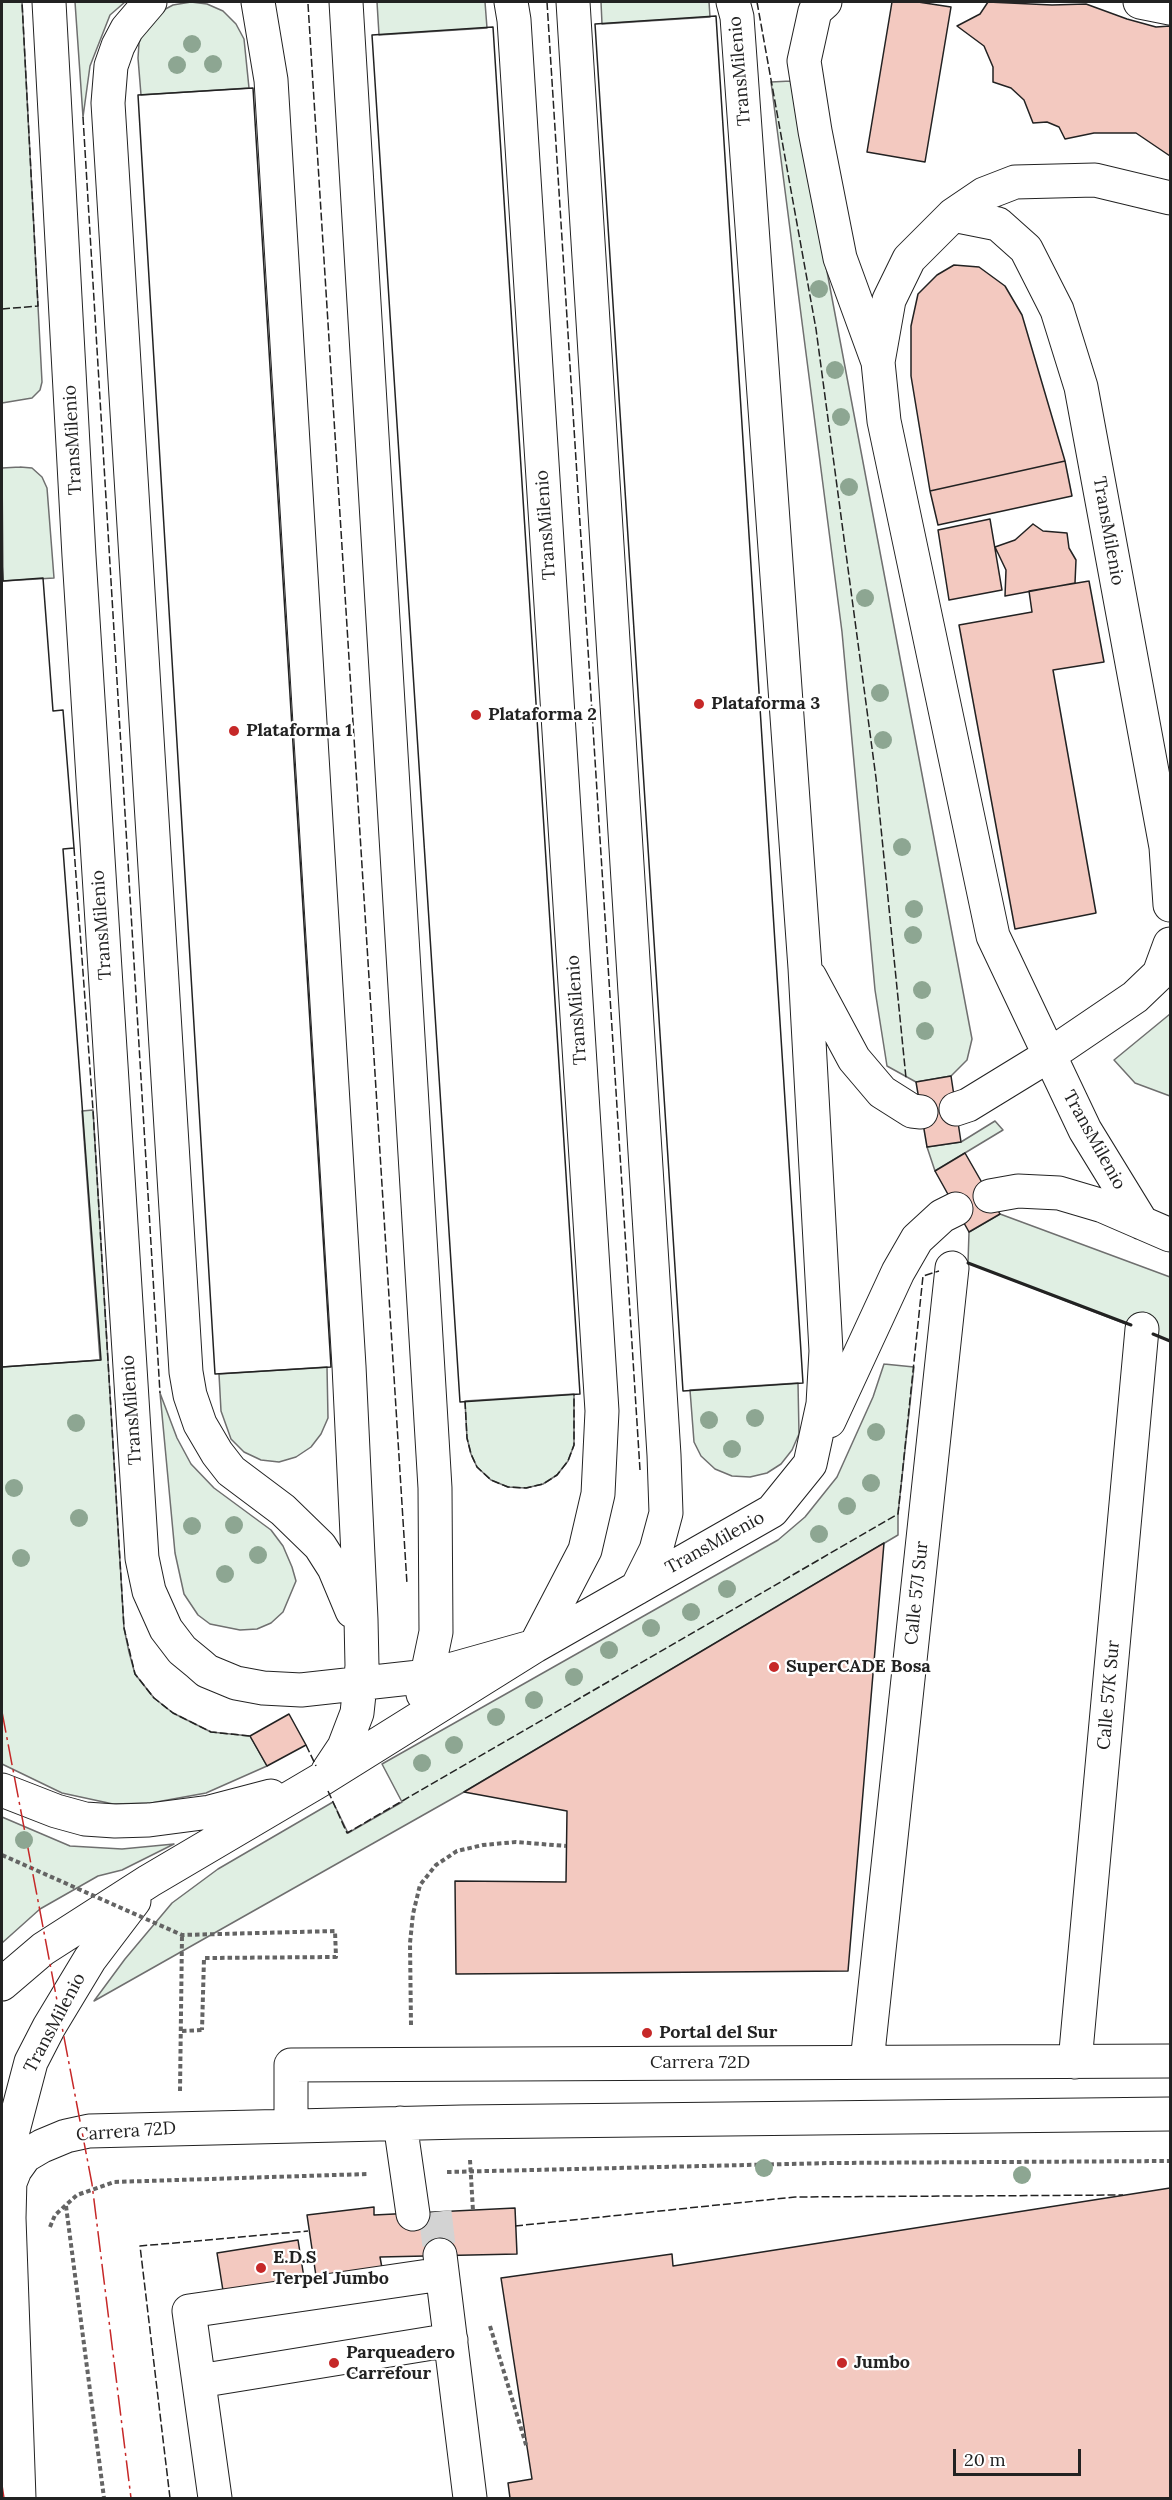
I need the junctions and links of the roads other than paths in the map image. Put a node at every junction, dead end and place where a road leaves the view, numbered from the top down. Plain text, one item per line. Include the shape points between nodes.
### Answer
1 (49, 2) edge
2 (150, 2) edge
3 (258, 2) edge
4 (345, 2) edge
5 (511, 2) edge
6 (573, 2) edge
7 (733, 2) edge
8 (825, 2) edge
9 (1140, 2) edge
10 (1170, 8) edge
11 (1170, 198) edge
12 (953, 215) junction
13 (878, 362) junction
14 (1170, 905) edge
15 (1170, 944) edge
16 (805, 968) junction
17 (1048, 1056) junction
18 (956, 1109) dead end
19 (921, 1112) dead end
20 (990, 1196) dead end
21 (956, 1209) dead end
22 (1156, 1229) edge
23 (952, 1268) dead end
24 (1142, 1329) dead end
25 (810, 1464) junction
26 (637, 1588) junction
27 (535, 1646) junction
28 (362, 1648) junction
29 (428, 1676) junction
30 (360, 1685) junction
31 (414, 1721) junction
32 (322, 1779) junction
33 (2, 1790) edge
34 (149, 1881) junction
35 (2, 1984) edge
36 (1170, 2061) edge
37 (867, 2062) junction
38 (1075, 2062) junction
39 (1170, 2115) edge
40 (412, 2123) junction
41 (291, 2126) junction
42 (9, 2185) junction
43 (424, 2213) tunnel mouth
44 (442, 2342) junction
45 (199, 2381) junction
46 (19, 2499) edge
47 (215, 2499) edge
48 (470, 2499) edge

1 - 30 street, TransMilenio via 79,556 145,1575 166,1629 182,1650 207,1671 236,1683 263,1688 301,1690
2 - 28 street, TransMilenio via 118,46 111,66 108,103 186,1372 189,1395 200,1424 217,1453 231,1471 300,1525 320,1546 346,1593
3 - 28 street, TransMilenio via 271,80 347,1332
4 - 29 street via 432,1421 436,1632
5 - 27 street, TransMilenio via 602,1410 598,1494 585,1550
6 - 26 street, TransMilenio via 664,1455 666,1513 656,1550
7 - 16 street, TransMilenio
8 - 13 street, TransMilenio via 815,11 804,61 840,258
9 - 10 street
11 - 12 street, TransMilenio via 1095,180 1016,182 984,194
12 - 13 street, TransMilenio via 909,259 890,300
12 - 14 street, TransMilenio via 998,224 1026,249 1057,310 1082,387 1166,847
13 - 17 street, TransMilenio via 884,422 993,936
15 - 17 street via 1159,974 1135,997
16 - 19 street, TransMilenio via 854,1059 882,1092 912,1111
16 - 25 street, TransMilenio via 826,1351 823,1404
17 - 18 street
17 - 22 street, TransMilenio via 1085,1130
20 - 22 street, TransMilenio via 1018,1191 1059,1194 1103,1206
21 - 25 street, TransMilenio via 917,1239 898,1272
23 - 37 street, Calle 57J Sur
24 - 38 street, Calle 57K Sur
25 - 26 street, TransMilenio via 772,1511
26 - 27 street, TransMilenio
27 - 29 street, TransMilenio
27 - 31 street, TransMilenio
28 - 30 street, TransMilenio
29 - 30 street, TransMilenio
29 - 31 street
30 - 32 street, TransMilenio via 352,1730
31 - 32 street, TransMilenio
32 - 33 street, TransMilenio via 210,1812 149,1820 85,1819
32 - 34 street, TransMilenio
34 - 35 street, TransMilenio via 43,1949
34 - 42 street, TransMilenio via 90,1959 31,2062 11,2138
36 - 38 street, Carrera 72D
37 - 38 street, Carrera 72D
37 - 41 street, Carrera 72D via 291,2065
39 - 40 street, Carrera 72D
40 - 41 street, Carrera 72D
40 - 43 street
41 - 42 street, Carrera 72D via 89,2131 58,2139 25,2156
42 - 46 street
44 - 45 street
44 - 45 street via 431,2266 189,2312
44 - 48 street via 464,2446
45 - 47 street

